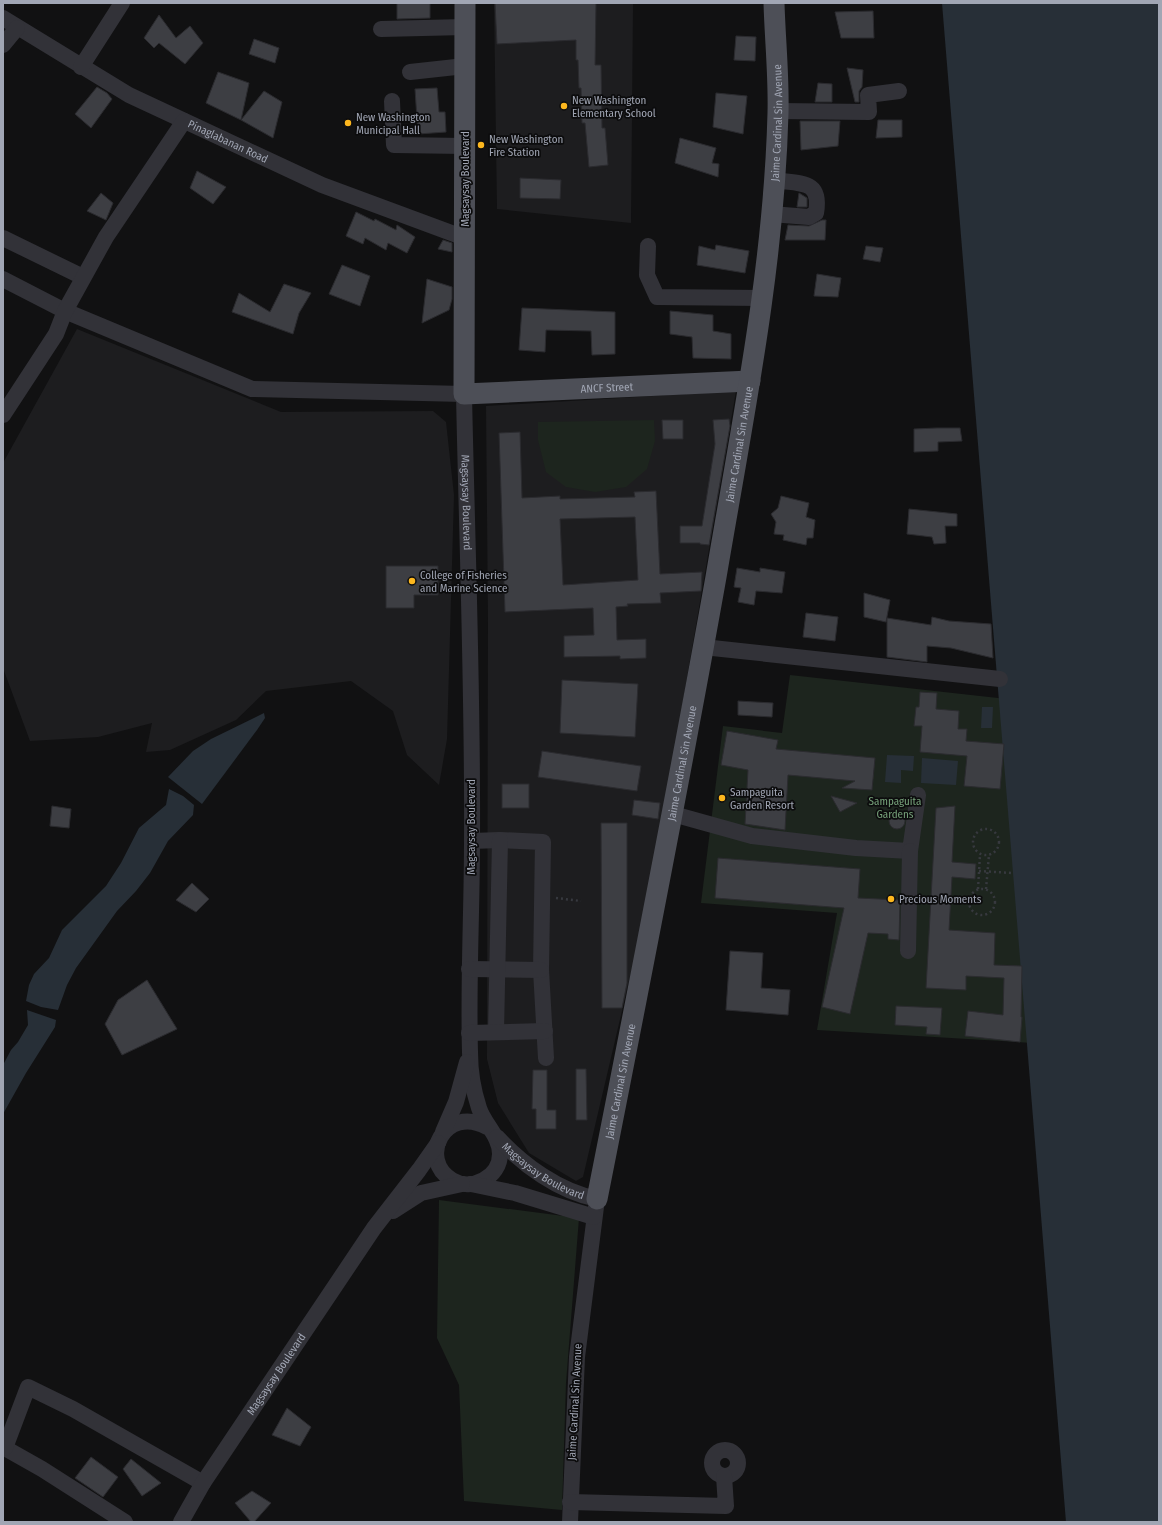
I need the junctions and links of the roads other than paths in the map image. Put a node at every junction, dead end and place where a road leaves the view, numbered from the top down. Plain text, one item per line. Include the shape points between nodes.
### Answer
1 (122, 3) edge
2 (465, 3) edge
3 (774, 3) edge
4 (3, 18) edge
5 (465, 27) junction
6 (17, 28) junction
7 (381, 29) dead end
8 (3, 45) edge
9 (465, 66) junction
10 (81, 67) junction
11 (410, 72) dead end
12 (899, 91) dead end
13 (392, 101) dead end
14 (778, 111) junction
15 (184, 121) junction
16 (465, 146) junction
17 (773, 180) junction
18 (771, 214) junction
19 (3, 238) edge
20 (465, 238) junction
21 (648, 246) dead end
22 (83, 277) junction
23 (3, 279) edge
24 (762, 298) junction
25 (65, 311) junction
26 (750, 381) junction
27 (464, 394) junction
28 (3, 415) edge
29 (703, 647) junction
30 (1000, 679) dead end
31 (918, 795) dead end
32 (673, 814) junction
33 (500, 840) junction
34 (472, 841) junction
35 (910, 851) junction
36 (908, 951) dead end
37 (469, 969) junction
38 (499, 969) junction
39 (541, 970) junction
40 (545, 1031) junction
41 (496, 1032) junction
42 (470, 1033) junction
43 (470, 1051) junction
44 (546, 1058) dead end
45 (491, 1131) junction
46 (441, 1137) junction
47 (466, 1184) junction
48 (595, 1208) junction
49 (374, 1228) junction
50 (4, 1448) edge
51 (724, 1476) dead end
52 (203, 1483) junction
53 (570, 1502) junction
54 (125, 1522) edge
55 (181, 1522) edge
56 (570, 1522) edge

1 - 10 street
2 - 5 main road, Magsaysay Boulevard
3 - 14 main road, Jaime Cardinal Sin Avenue
4 - 6 street, Pinaglabanan Road
5 - 7 street
5 - 9 main road, Magsaysay Boulevard
6 - 8 street
6 - 10 street, Pinaglabanan Road
9 - 11 street
9 - 16 main road, Magsaysay Boulevard
10 - 15 street, Pinaglabanan Road via 129,95
12 - 14 street via 868,94 869,112
13 - 16 street via 394,145
14 - 17 main road, Jaime Cardinal Sin Avenue
15 - 20 street, Pinaglabanan Road via 322,185
15 - 22 street via 106,237
16 - 20 main road, Magsaysay Boulevard
17 - 18 main road, Jaime Cardinal Sin Avenue
17 - 18 street via 806,184 816,192 818,199 816,214 809,217
18 - 24 main road, Jaime Cardinal Sin Avenue
19 - 22 street
20 - 27 main road, Magsaysay Boulevard
21 - 24 street via 647,275 657,297
22 - 25 street
23 - 25 street
24 - 26 main road, Jaime Cardinal Sin Avenue
25 - 27 street via 252,389
25 - 28 street via 56,334
26 - 27 main road, ANCF Street
26 - 29 main road, Jaime Cardinal Sin Avenue
27 - 34 street, Magsaysay Boulevard
29 - 30 street
29 - 32 main road, Jaime Cardinal Sin Avenue
31 - 35 street
32 - 35 street via 752,836 856,848
32 - 48 main road, Jaime Cardinal Sin Avenue
33 - 34 street
33 - 38 street
33 - 39 street via 543,842
34 - 37 street, Magsaysay Boulevard
35 - 36 street
37 - 38 street
37 - 42 street, Magsaysay Boulevard
38 - 39 street
38 - 41 street
39 - 40 street
40 - 41 street
40 - 44 street
41 - 42 street
42 - 43 street, Magsaysay Boulevard
43 - 45 street, Magsaysay Boulevard via 473,1086 479,1108
43 - 46 street, Magsaysay Boulevard via 456,1102
45 - 46 street via 479,1122 460,1122 451,1126
45 - 47 street via 499,1144 497,1166 482,1182
45 - 48 street, Magsaysay Boulevard via 511,1152
46 - 47 street via 437,1159 440,1168 453,1180
46 - 49 street, Magsaysay Boulevard via 420,1170
47 - 48 street, Magsaysay Boulevard
47 - 49 street, Magsaysay Boulevard via 421,1193 391,1212
48 - 53 street, Jaime Cardinal Sin Avenue via 577,1357
49 - 52 street, Magsaysay Boulevard
50 - 52 street via 28,1387 73,1409
50 - 54 street
51 - 53 street via 726,1506
52 - 55 street, Magsaysay Boulevard
53 - 56 street, Jaime Cardinal Sin Avenue

